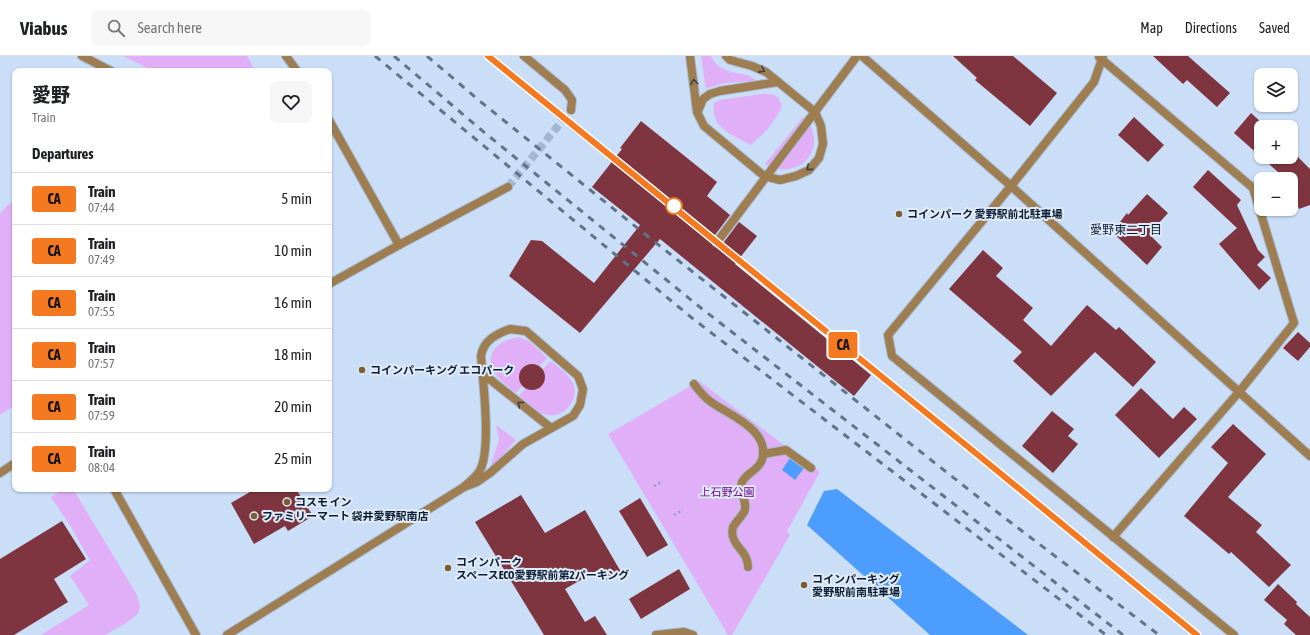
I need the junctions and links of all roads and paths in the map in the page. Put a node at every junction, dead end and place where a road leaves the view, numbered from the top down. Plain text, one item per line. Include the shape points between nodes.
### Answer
1 (82, 56) edge
2 (286, 56) edge
3 (524, 56) edge
4 (690, 56) edge
5 (726, 56) edge
6 (857, 56) edge
7 (862, 56) edge
8 (1101, 57) edge
9 (105, 68) edge
10 (295, 68) edge
11 (778, 82) junction
12 (571, 110) dead end
13 (697, 112) junction
14 (332, 125) edge
15 (1012, 186) junction
16 (508, 187) tunnel mouth
17 (717, 242) dead end
18 (399, 245) junction
19 (332, 282) edge
20 (482, 373) junction
21 (694, 384) dead end
22 (1239, 392) junction
23 (550, 428) junction
24 (763, 454) junction
25 (1310, 456) edge
26 (12, 466) edge
27 (811, 468) dead end
28 (0, 473) edge
29 (663, 481) dead end
30 (654, 486) dead end
31 (464, 487) junction
32 (116, 492) edge
33 (683, 510) dead end
34 (674, 515) dead end
35 (1113, 537) junction
36 (748, 567) dead end
37 (196, 635) edge
38 (227, 635) edge
39 (656, 635) edge
40 (693, 635) edge
41 (1234, 635) edge

1 - 9 street
2 - 10 street
3 - 12 street via 565,90 572,100
13 -> 4 street
5 -> 11 street via 730,60 766,72
6 - 17 street
7 - 15 street
8 - 15 street via 1094,82
8 - 22 street via 1253,188 1294,323
11 - 13 street via 720,90 704,99
11 -> 13 street via 815,112 821,126 823,144 819,158 809,170 796,176 780,180 764,176 704,126
14 - 18 street
15 - 22 street
15 - 35 street via 888,335 892,356
16 - 18 street
18 - 19 street
23 -> 20 street
20 - 23 street via 482,349 491,338 510,328 526,330 578,376 583,389 580,405 573,416
20 - 31 street via 486,450 479,472
21 - 24 street via 711,402 755,432 761,442
22 - 25 street
22 - 35 street
23 - 31 street via 523,444 477,482
24 - 27 street via 786,450
24 - 36 street via 759,466 748,474 742,484 744,512 733,527 732,534 748,561
26 - 28 street
29 - 30 path
31 - 38 street
32 - 37 street
33 - 34 path
35 - 41 street
39 - 40 street via 684,632

